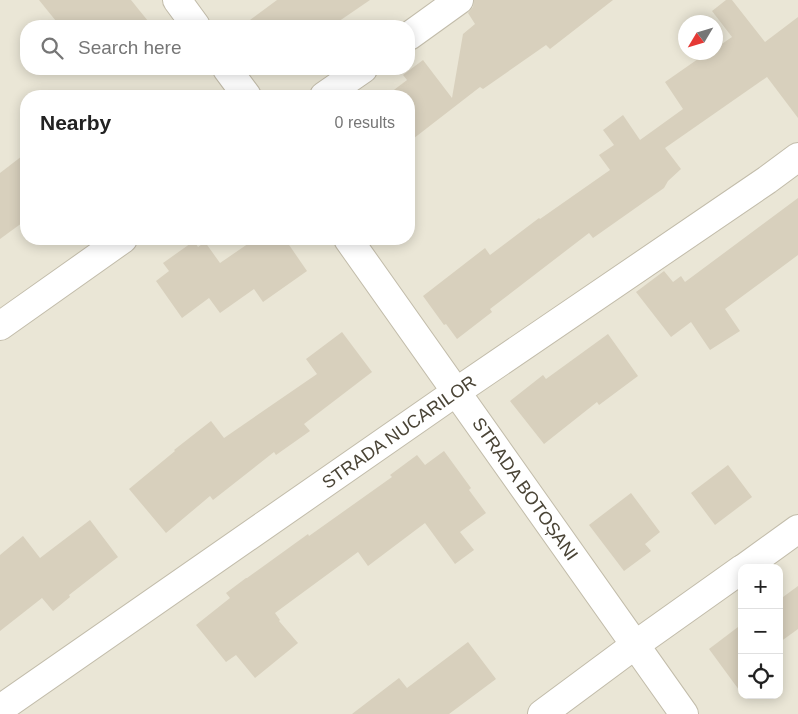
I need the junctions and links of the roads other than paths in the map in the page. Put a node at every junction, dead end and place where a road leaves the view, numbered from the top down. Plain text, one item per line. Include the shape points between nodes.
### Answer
1 (176, 0) edge
2 (459, 0) edge
3 (191, 20) edge
4 (415, 32) edge
5 (231, 75) edge
6 (354, 75) edge
7 (243, 90) edge
8 (333, 90) edge
9 (798, 157) edge
10 (115, 245) edge
11 (352, 245) edge
12 (0, 326) edge
13 (456, 392) junction
14 (798, 529) edge
15 (750, 564) edge
16 (738, 573) edge
17 (635, 645) junction
18 (0, 709) edge
19 (542, 714) edge
20 (684, 714) edge

1 - 3 street
2 - 4 street
5 - 7 street
6 - 8 street
9 - 13 street, STRADA NUCARILOR
10 - 12 street
11 - 13 street, STRADA BOTOȘANI
13 - 17 street, STRADA BOTOȘANI
13 - 18 street, STRADA NUCARILOR
14 - 15 street
16 - 17 street
17 - 19 street
17 - 20 street, STRADA BOTOȘANI

